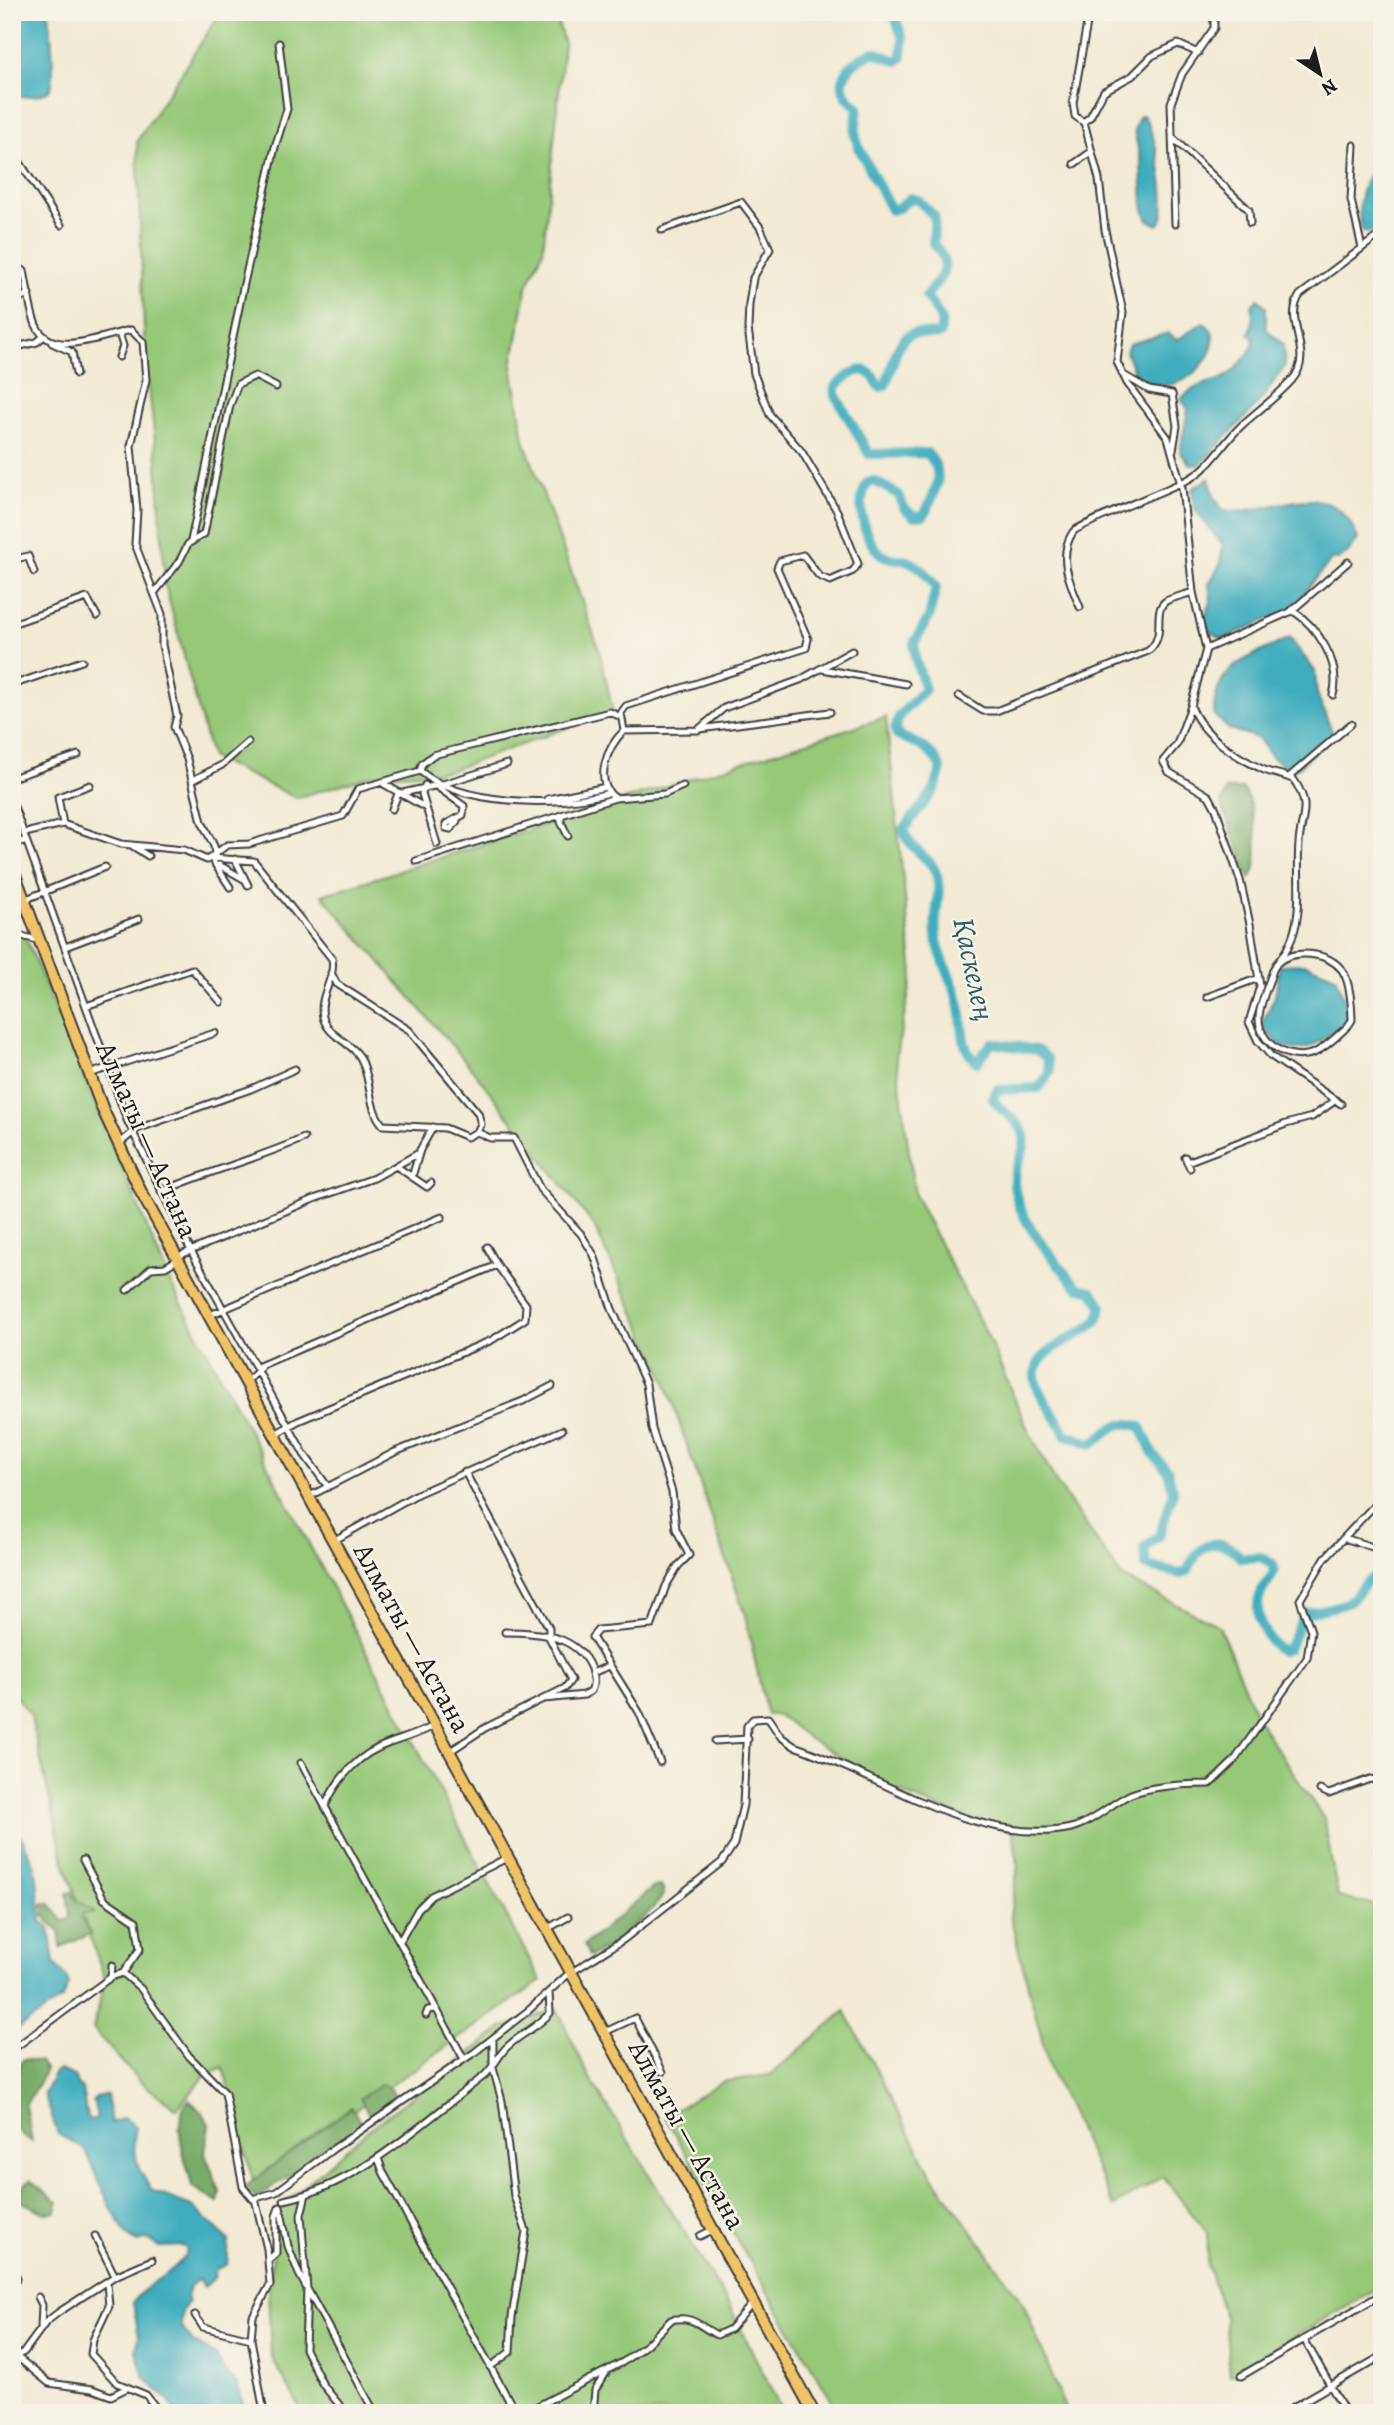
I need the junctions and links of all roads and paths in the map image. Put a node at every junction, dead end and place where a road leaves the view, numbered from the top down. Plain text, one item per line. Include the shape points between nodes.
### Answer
1 (1089, 12) edge
2 (1214, 12) edge
3 (279, 43) dead end
4 (1198, 53) junction
5 (1084, 122) junction
6 (1174, 139) junction
7 (1354, 145) dead end
8 (1091, 152) junction
9 (12, 160) edge
10 (1074, 164) dead end
11 (1250, 223) dead end
12 (61, 225) dead end
13 (1175, 225) dead end
14 (662, 230) dead end
15 (1382, 233) edge
16 (1362, 248) junction
17 (12, 263) edge
18 (29, 294) junction
19 (12, 301) edge
20 (118, 333) junction
21 (44, 336) junction
22 (50, 340) junction
23 (12, 348) edge
24 (120, 357) dead end
25 (76, 374) dead end
26 (1122, 374) junction
27 (276, 387) dead end
28 (1173, 450) junction
29 (1181, 483) junction
30 (191, 541) junction
31 (12, 560) edge
32 (1348, 562) dead end
33 (34, 572) dead end
34 (155, 592) junction
35 (1193, 592) junction
36 (1080, 607) dead end
37 (1292, 610) junction
38 (97, 616) dead end
39 (12, 624) edge
40 (1206, 649) junction
41 (852, 651) dead end
42 (82, 661) dead end
43 (819, 669) junction
44 (906, 684) dead end
45 (12, 685) edge
46 (1333, 695) dead end
47 (959, 696) dead end
48 (1191, 706) junction
49 (830, 712) dead end
50 (621, 717) junction
51 (1351, 724) dead end
52 (700, 729) junction
53 (624, 731) junction
54 (248, 742) dead end
55 (78, 755) dead end
56 (507, 764) dead end
57 (420, 771) junction
58 (1289, 777) junction
59 (12, 778) edge
60 (603, 778) junction
61 (426, 779) junction
62 (193, 780) junction
63 (383, 783) junction
64 (90, 785) dead end
65 (440, 785) junction
66 (683, 786) dead end
67 (424, 787) junction
68 (597, 788) junction
69 (608, 790) junction
70 (398, 794) junction
71 (615, 798) junction
72 (545, 800) junction
73 (12, 801) edge
74 (426, 808) junction
75 (392, 809) dead end
76 (561, 815) junction
77 (457, 821) dead end
78 (62, 824) junction
79 (25, 833) junction
80 (568, 836) dead end
81 (24, 841) junction
82 (12, 845) edge
83 (131, 845) junction
84 (437, 845) dead end
85 (148, 856) dead end
86 (213, 857) junction
87 (235, 859) junction
88 (416, 861) dead end
89 (216, 863) junction
90 (12, 867) edge
91 (105, 867) dead end
92 (230, 887) dead end
93 (45, 891) junction
94 (25, 902) junction
95 (12, 910) edge
96 (139, 919) dead end
97 (12, 929) edge
98 (40, 941) junction
99 (1289, 945) junction
100 (65, 947) junction
101 (1303, 954) junction
102 (1276, 964) junction
103 (331, 973) junction
104 (1259, 978) junction
105 (1207, 997) dead end
106 (221, 1002) dead end
107 (86, 1006) junction
108 (215, 1033) dead end
109 (109, 1067) junction
110 (295, 1069) dead end
111 (89, 1074) junction
112 (433, 1126) junction
113 (132, 1131) junction
114 (477, 1132) junction
115 (304, 1138) dead end
116 (118, 1144) junction
117 (419, 1153) junction
118 (1187, 1162) dead end
119 (396, 1166) junction
120 (412, 1177) junction
121 (431, 1183) dead end
122 (161, 1192) junction
123 (442, 1217) dead end
124 (487, 1247) dead end
125 (190, 1249) junction
126 (176, 1259) junction
127 (497, 1265) junction
128 (127, 1290) dead end
129 (225, 1308) junction
130 (207, 1316) junction
131 (258, 1369) junction
132 (245, 1383) junction
133 (552, 1386) dead end
134 (284, 1416) junction
135 (290, 1425) junction
136 (271, 1430) junction
137 (562, 1430) dead end
138 (302, 1449) junction
139 (286, 1458) junction
140 (465, 1472) junction
141 (328, 1487) junction
142 (308, 1497) junction
143 (1382, 1497) edge
144 (1344, 1538) junction
145 (332, 1541) junction
146 (1382, 1550) edge
147 (505, 1632) dead end
148 (549, 1637) junction
149 (609, 1666) junction
150 (592, 1674) junction
151 (544, 1699) junction
152 (435, 1725) junction
153 (748, 1739) junction
154 (715, 1741) dead end
155 (449, 1752) junction
156 (660, 1762) dead end
157 (301, 1763) dead end
158 (1382, 1781) edge
159 (1320, 1790) dead end
160 (325, 1806) junction
161 (508, 1857) junction
162 (83, 1860) dead end
163 (568, 1917) dead end
164 (548, 1929) junction
165 (400, 1941) junction
166 (112, 1965) dead end
167 (572, 1972) junction
168 (123, 1973) junction
169 (111, 1977) junction
170 (549, 1992) junction
171 (436, 2009) junction
172 (641, 2011) dead end
173 (426, 2015) dead end
174 (635, 2018) junction
175 (605, 2032) junction
176 (492, 2038) junction
177 (12, 2050) edge
178 (464, 2059) junction
179 (493, 2068) junction
180 (663, 2072) dead end
181 (378, 2158) junction
182 (276, 2192) junction
183 (306, 2194) junction
184 (256, 2199) junction
185 (284, 2200) junction
186 (280, 2207) junction
187 (712, 2230) junction
188 (95, 2236) dead end
189 (700, 2236) dead end
190 (152, 2260) dead end
191 (268, 2260) junction
192 (12, 2266) edge
193 (116, 2276) junction
194 (107, 2283) junction
195 (12, 2287) edge
196 (307, 2289) junction
197 (1379, 2296) edge
198 (38, 2297) dead end
199 (752, 2303) junction
200 (1382, 2304) edge
201 (195, 2315) dead end
202 (41, 2329) junction
203 (12, 2339) edge
204 (251, 2339) junction
205 (1304, 2339) junction
206 (1382, 2356) edge
207 (14, 2357) edge
208 (490, 2367) junction
209 (608, 2371) junction
210 (1241, 2376) dead end
211 (1329, 2386) junction
212 (123, 2388) junction
213 (160, 2413) edge
214 (264, 2413) edge
215 (346, 2413) edge
216 (375, 2413) edge
217 (516, 2413) edge
218 (524, 2413) edge
219 (593, 2413) edge
220 (814, 2413) edge
221 (1283, 2413) edge
222 (1346, 2413) edge

1 - 5 street via 1073,103 1076,116
2 - 4 street via 1214,29
3 - 30 street via 287,109 240,302
4 - 5 street via 1178,44 1152,55 1132,76 1104,91
4 - 6 street via 1171,103
5 - 8 street
6 - 11 street via 1249,210
6 - 13 street
7 - 16 street via 1351,200
8 - 10 street
8 - 26 street via 1124,312 1117,353
9 - 12 street via 21,160
14 - 50 street via 741,202 760,227 770,249 754,278 749,304 754,374 770,415 802,453 837,511 858,565 830,581 819,576 803,555 780,561 777,568 808,639 806,648 626,706
15 - 16 street
16 - 29 street via 1295,302 1303,355 1292,380 1206,465
17 - 18 street via 24,271
18 - 19 street
18 - 21 street via 35,323
20 - 22 street via 64,343
20 - 24 street via 123,346
20 - 34 street via 135,331 145,351 144,398 131,446 131,470 138,510 135,544
21 - 22 street
21 - 23 street
22 - 25 street via 72,352
26 - 28 street
26 - 28 street via 1149,390 1172,394 1177,426
27 - 30 street via 260,376 239,384 230,405 204,534
28 - 29 street
29 - 35 street
29 - 36 street via 1083,523 1072,533 1065,570
30 - 34 street
31 - 33 street via 27,556
32 - 37 street
34 - 62 street via 177,716 174,727
35 - 40 street
35 - 47 street via 1163,605 1160,636 1148,651 996,711 983,710
37 - 40 street
37 - 46 street via 1330,656 1335,667
38 - 39 street via 87,598
40 - 48 street
41 - 43 street
42 - 45 street
43 - 44 street via 836,668
43 - 52 street via 724,708
48 - 58 street via 1207,731 1238,755
48 - 104 street via 1177,744 1163,758 1164,765 1213,802 1243,891
49 - 52 street
50 - 53 street
50 - 57 street via 610,712 440,753 426,760
51 - 58 street
52 - 53 street
53 - 60 street via 604,764
54 - 62 street via 222,765
55 - 59 street
56 - 65 street
57 - 61 street
57 - 63 street
58 - 99 street via 1297,785 1306,818 1299,841 1298,898
60 - 68 street
60 - 69 street
61 - 65 street
61 - 67 street
62 - 86 street via 202,822 214,846
63 - 70 street
63 - 86 street via 358,789 343,816 249,844 227,845
64 - 78 street via 58,797
65 - 67 street
65 - 72 street via 506,801
65 - 77 street via 464,806 464,815
66 - 71 street via 664,794
67 - 70 street
67 - 74 street
68 - 69 street
68 - 72 street
69 - 71 street
69 - 72 street via 578,800
70 - 74 street
70 - 75 street
71 - 76 street
73 - 79 street
74 - 84 street
76 - 80 street
76 - 88 street
78 - 79 street
78 - 83 street
79 - 81 street
81 - 82 street
81 - 93 street
83 - 85 street
83 - 86 street via 173,848 205,860
86 - 87 street
86 - 89 street
87 - 89 street via 246,882
87 - 103 street via 254,861 332,959
89 - 92 street
90 - 94 highway, Алматы — Астана
91 - 93 street
93 - 94 street
93 - 100 street
94 - 95 street
94 - 98 highway, Алматы — Астана
96 - 100 street
97 - 98 street
98 - 111 highway, Алматы — Астана
99 - 101 street
99 - 102 street
100 - 107 street
101 - 102 street
101 - 102 street via 1321,957 1342,970 1352,1015 1349,1026 1315,1052 1282,1052 1262,1033 1259,1014
103 - 112 street via 322,1000 323,1017 331,1032 360,1058 380,1122 390,1128
103 - 114 street via 337,984 401,1023 421,1041 478,1113 481,1124
104 - 105 street
104 - 118 street via 1249,1022 1258,1041 1271,1056 1339,1102 1312,1117
106 - 107 street via 192,969
107 - 109 street
108 - 109 street
109 - 111 street
109 - 113 street
110 - 113 street
111 - 116 highway, Алматы — Астана
112 - 114 street via 467,1137
112 - 117 street
113 - 116 street
113 - 122 street
114 - 149 street via 490,1138 514,1138 540,1189 594,1255 611,1309 646,1384 652,1429 672,1492 676,1529 689,1553 666,1586 652,1625 593,1634
115 - 122 street
116 - 126 highway, Алматы — Астана
117 - 119 street
117 - 120 street
119 - 120 street
119 - 125 street
120 - 121 street via 427,1187
122 - 125 street
123 - 129 street
124 - 127 street
125 - 126 street
125 - 129 street
126 - 128 street via 165,1267 151,1268
126 - 130 highway, Алматы — Астана
127 - 131 street
127 - 135 street via 526,1305 521,1324
129 - 130 street
129 - 131 street
130 - 132 highway, Алматы — Астана
131 - 132 street
131 - 134 street
132 - 136 highway, Алматы — Астана
133 - 141 street via 395,1452
134 - 135 street
134 - 136 street
135 - 136 street
135 - 138 street
136 - 139 highway, Алматы — Астана
137 - 140 street
138 - 139 street
138 - 141 street
139 - 142 highway, Алматы — Астана
140 - 145 street
140 - 148 street via 549,1628
141 - 142 street
142 - 145 highway, Алматы — Астана
143 - 144 street
144 - 146 street
144 - 153 street via 1302,1595 1300,1604 1312,1638 1307,1658 1234,1761 1210,1784 1132,1794 1073,1828 1021,1832 927,1804 794,1746 768,1718 753,1719 747,1726
145 - 152 highway, Алматы — Астана
147 - 148 street
148 - 150 street via 577,1646
148 - 151 street via 572,1680
149 - 150 street
149 - 156 street via 639,1712
150 - 151 street via 594,1687 588,1693
151 - 155 street
152 - 155 highway, Алматы — Астана
152 - 160 street via 356,1760
153 - 154 street
153 - 167 street via 743,1805 727,1857 623,1940
155 - 161 highway, Алматы — Астана
157 - 160 street
158 - 159 street via 1370,1779 1329,1794
160 - 165 street
161 - 164 highway, Алматы — Астана
161 - 165 street via 437,1891 423,1902
162 - 168 street via 104,1899 136,1921 140,1949
163 - 164 street
164 - 167 highway, Алматы — Астана
165 - 171 street
166 - 169 street
167 - 170 street
167 - 175 highway, Алматы — Астана
168 - 169 street
168 - 184 street via 225,2093 240,2177 248,2195
169 - 177 street
170 - 176 street
170 - 179 street via 550,2013 506,2048
171 - 173 street
171 - 178 street
172 - 174 street
174 - 175 street
174 - 180 street
175 - 187 highway, Алматы — Астана
176 - 178 street
176 - 179 street
178 - 182 street
179 - 181 street
179 - 208 street via 502,2101 514,2196 526,2231 510,2352
181 - 183 street
181 - 208 street
182 - 184 street
182 - 185 street
183 - 185 street
183 - 196 street via 301,2215
184 - 191 street
185 - 186 street
186 - 191 street via 275,2216 276,2253
186 - 196 street via 288,2246
187 - 189 street
187 - 199 highway, Алматы — Астана
188 - 193 street
190 - 193 street
191 - 204 street via 271,2285 253,2316
192 - 195 street via 17,2278
193 - 194 street
194 - 202 street
194 - 212 street via 109,2306 91,2354
196 - 215 street via 304,2334 308,2358
196 - 216 street
197 - 200 street
197 - 205 street
198 - 202 street
199 - 209 street via 730,2329 717,2335 703,2324 671,2320 639,2351
199 - 220 highway, Алматы — Астана
201 - 204 street via 203,2327
202 - 207 street via 33,2343
203 - 207 street
204 - 214 street
205 - 210 street
205 - 211 street
206 - 211 street
207 - 212 street via 59,2386 111,2396
208 - 217 street
209 - 218 street
209 - 219 street via 598,2382
211 - 221 street
211 - 222 street
212 - 213 street via 146,2395

